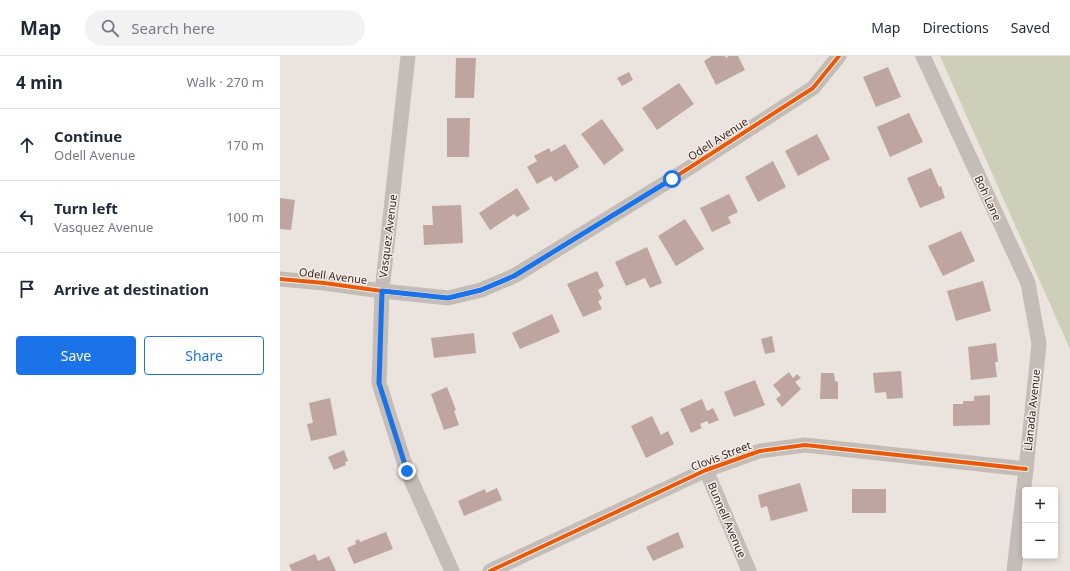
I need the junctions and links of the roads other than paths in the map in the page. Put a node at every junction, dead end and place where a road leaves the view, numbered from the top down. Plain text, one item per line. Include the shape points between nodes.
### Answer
1 (408, 56) edge
2 (839, 56) edge
3 (923, 56) edge
4 (280, 279) edge
5 (382, 291) junction
6 (1039, 344) joint
7 (1026, 469) junction
8 (706, 470) junction
9 (452, 571) edge
10 (490, 571) edge
11 (749, 571) edge
12 (1014, 571) edge

1 - 5 street, Vasquez Avenue
2 - 5 street, Odell Avenue via 813,88 514,276 481,290 448,298
3 - 6 street, Boh Lane via 1028,283
4 - 5 street, Odell Avenue
5 - 9 street, Vasquez Avenue via 379,383 407,471
6 - 7 street, Llanada Avenue
7 - 8 street, Clovis Street via 805,445 760,451
7 - 12 street, Llanada Avenue
8 - 10 street, Clovis Street
8 - 11 street, Bunnell Avenue

